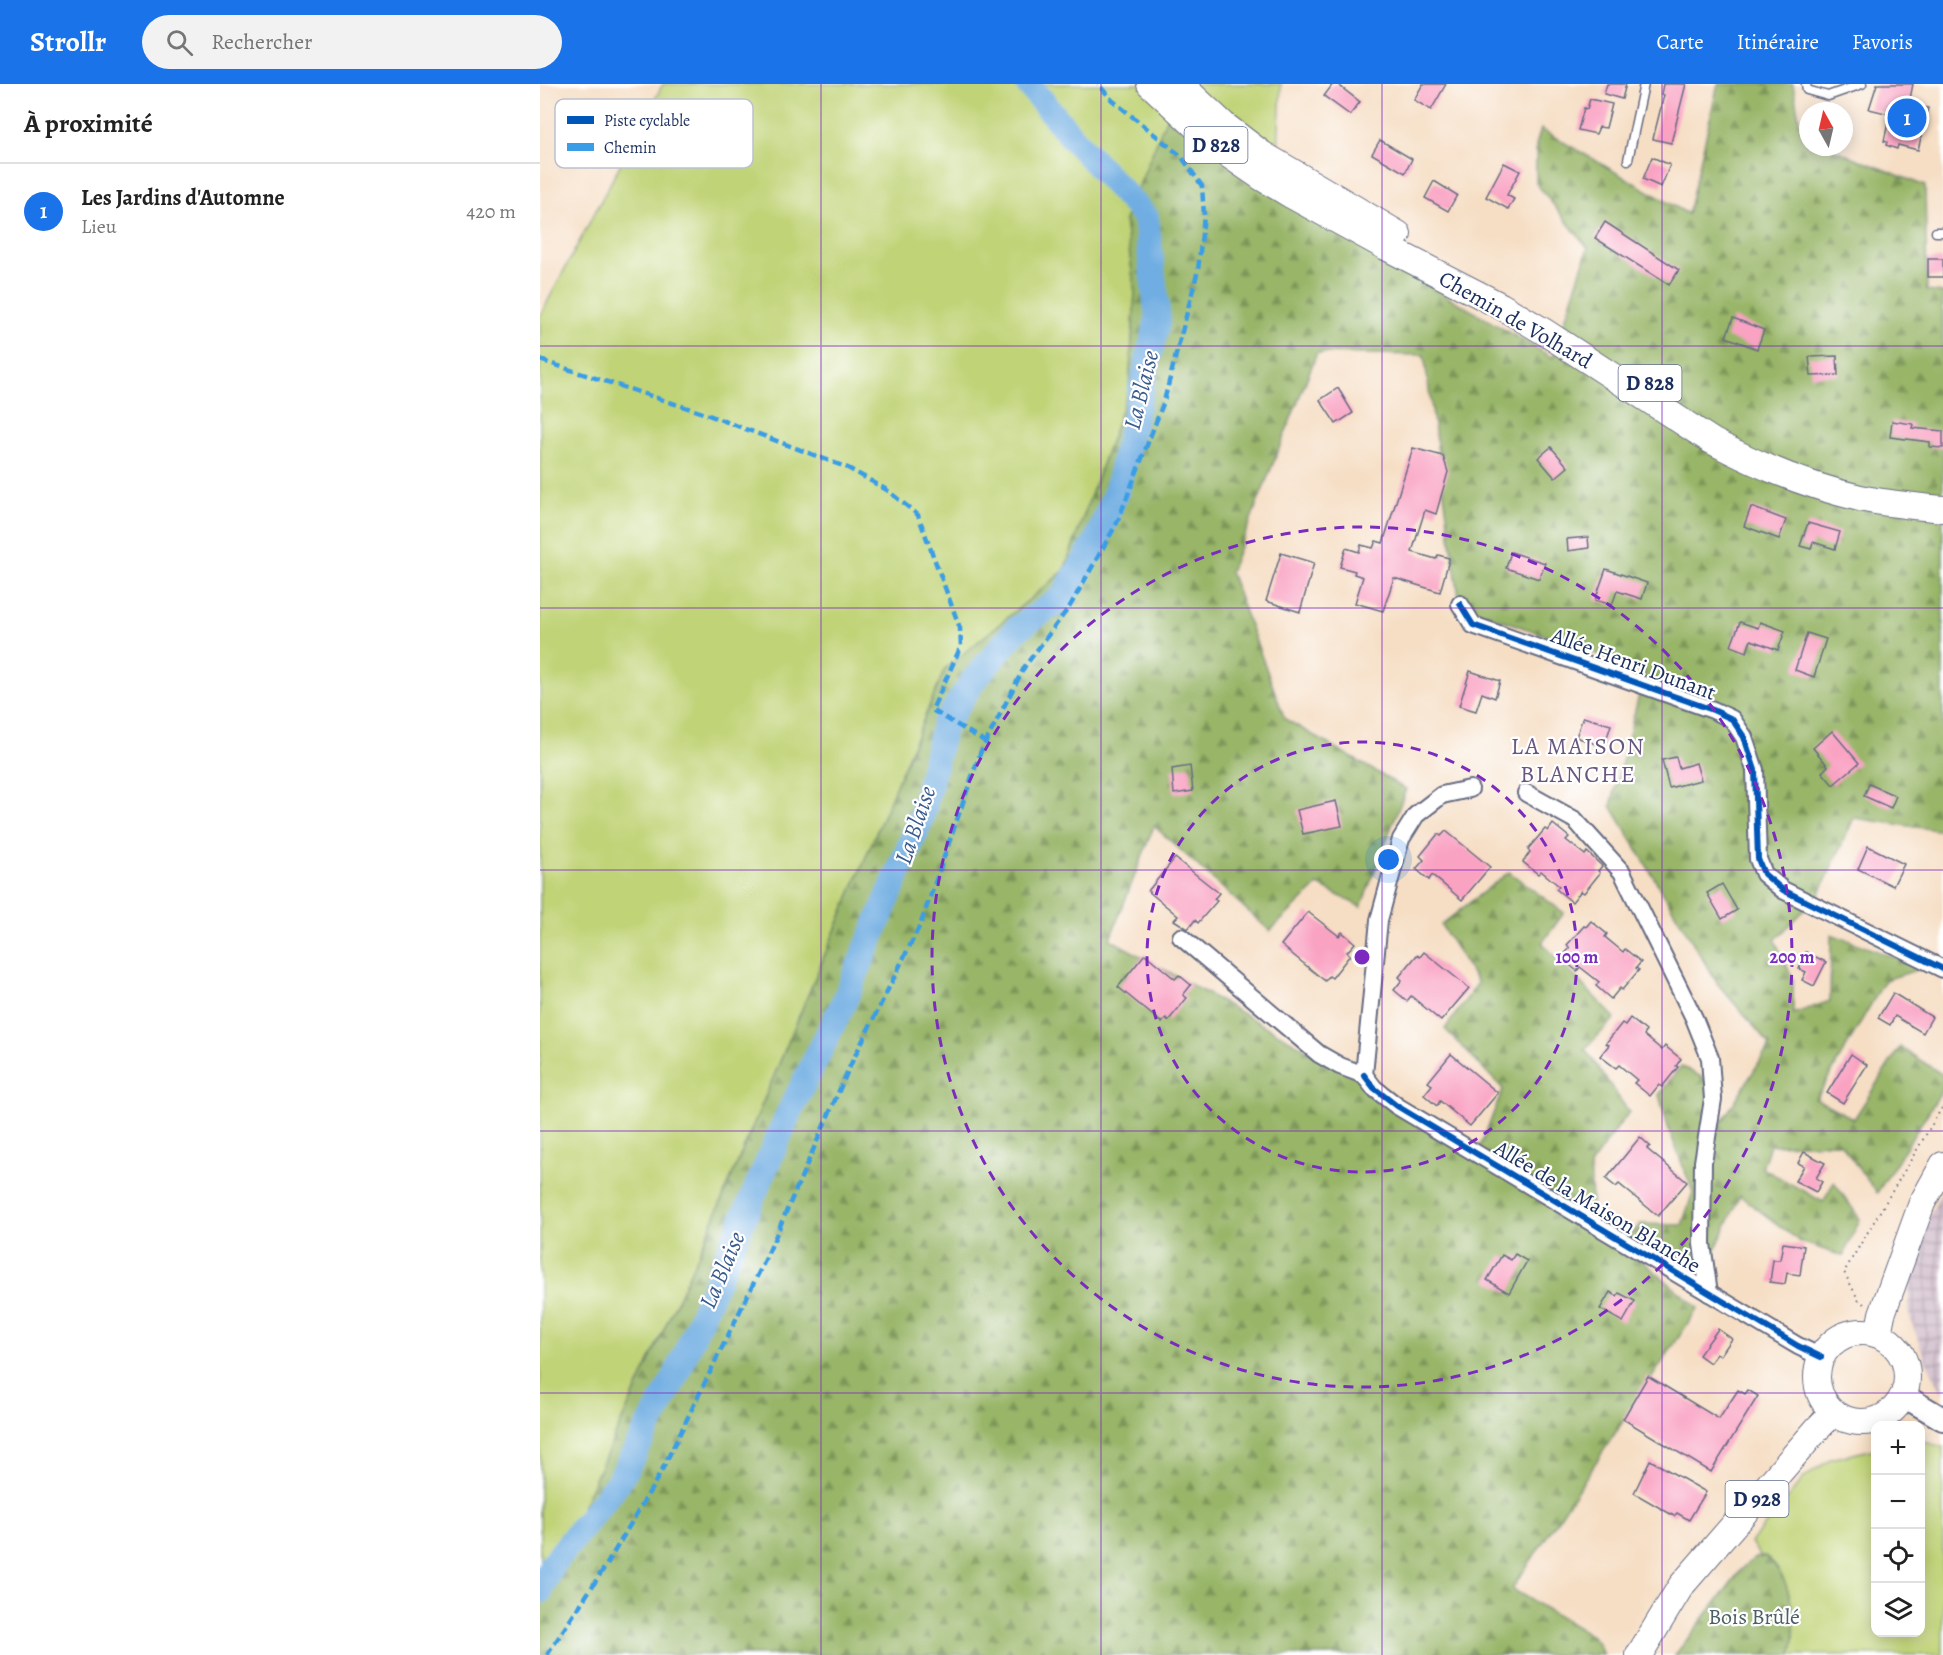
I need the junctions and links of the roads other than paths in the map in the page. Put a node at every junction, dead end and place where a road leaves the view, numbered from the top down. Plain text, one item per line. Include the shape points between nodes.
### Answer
1 (1150, 84) edge
2 (1180, 84) edge
3 (1644, 84) edge
4 (1806, 84) edge
5 (1862, 84) edge
6 (1628, 160) dead end
7 (1943, 494) edge
8 (1943, 509) edge
9 (1460, 604) dead end
10 (1470, 789) dead end
11 (1526, 793) dead end
12 (1181, 937) dead end
13 (1943, 969) edge
14 (1365, 1075) junction
15 (1943, 1165) edge
16 (1709, 1293) junction
17 (1880, 1324) junction
18 (1821, 1357) junction
19 (1904, 1396) junction
20 (1834, 1412) junction
21 (1943, 1419) edge
22 (1639, 1655) edge

1 - 8 main road, Chemin de Volhard / D 828 via 1220,149 1261,177 1517,316 1712,441 1819,487 1861,498
2 - 7 main road, Chemin de Volhard / D 828 via 1224,125 1294,174 1532,308 1734,435 1805,466 1850,479
3 - 6 lane
4 - 5 lane via 1807,90 1828,96
9 - 13 street, Allée Henri Dunant via 1473,625 1732,719 1744,737 1755,770 1758,860 1764,874 1783,890
10 - 14 street via 1442,795 1416,815 1401,839 1380,920
11 - 16 street via 1575,820 1622,872 1710,1058 1713,1099 1703,1162 1702,1244
12 - 14 street via 1319,1054
14 - 16 street, Allée de la Maison Blanche via 1374,1088 1397,1106
15 - 17 main road via 1922,1203
16 - 18 street, Allée de la Maison Blanche
17 - 18 main road via 1845,1335 1828,1346
17 - 19 main road via 1907,1366
18 - 20 main road via 1818,1387
19 - 20 main road via 1885,1416 1873,1421 1846,1419
19 - 21 street
20 - 22 main road, D 928 via 1681,1586

